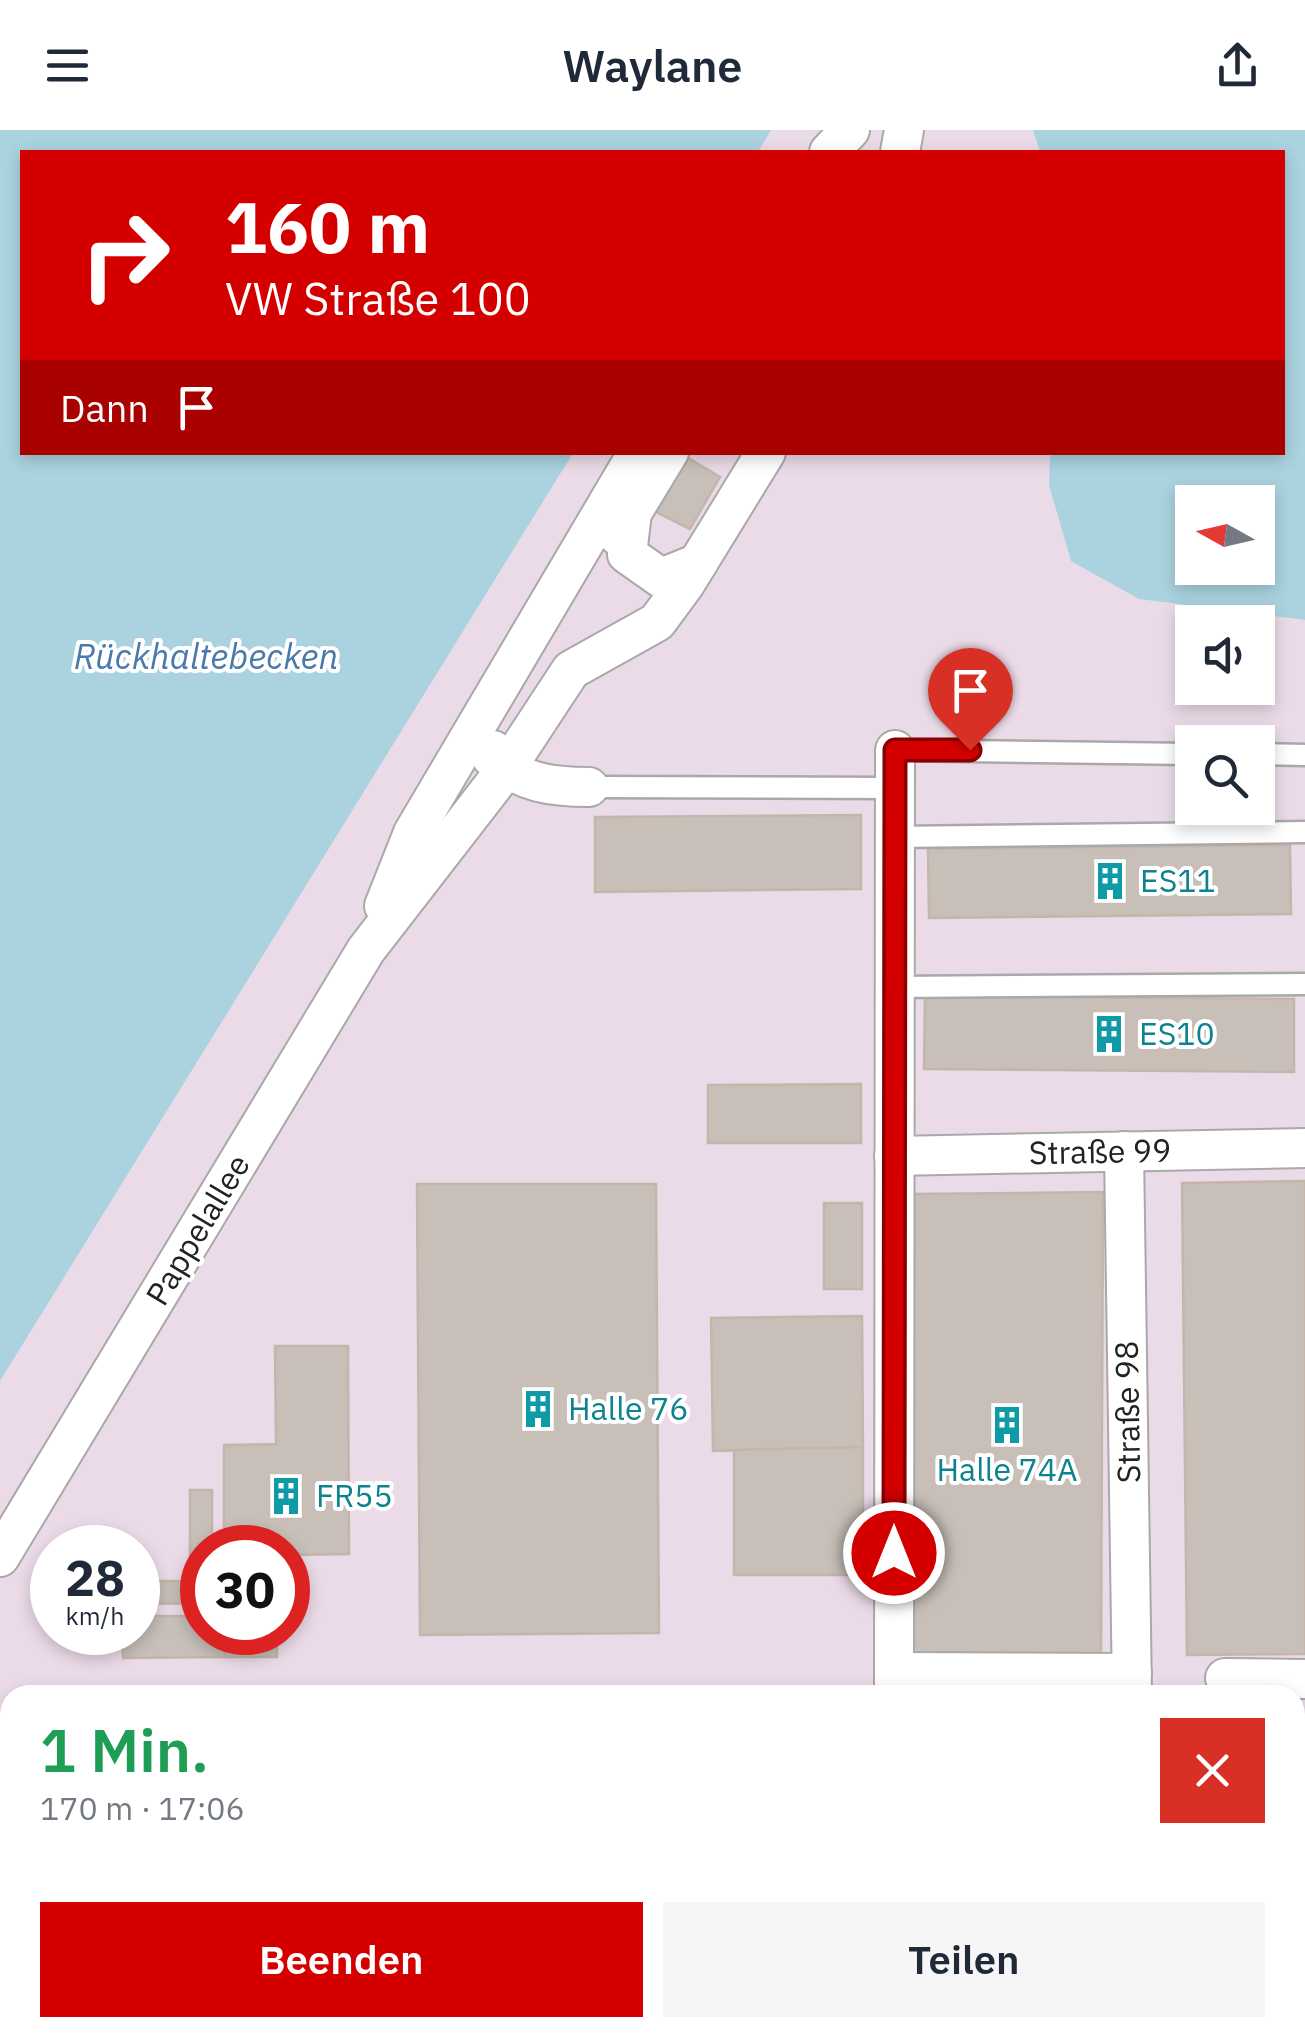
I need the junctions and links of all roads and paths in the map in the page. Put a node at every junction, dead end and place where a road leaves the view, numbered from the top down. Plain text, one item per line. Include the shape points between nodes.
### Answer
1 (850, 130) edge
2 (831, 150) edge
3 (636, 455) edge
4 (667, 455) edge
5 (764, 455) edge
6 (632, 513) junction
7 (698, 563) junction
8 (895, 750) joint
9 (1175, 754) edge
10 (1275, 754) edge
11 (1305, 755) edge
12 (506, 769) junction
13 (589, 788) joint
14 (895, 788) junction
15 (1305, 832) edge
16 (895, 837) junction
17 (366, 950) junction
18 (1305, 984) edge
19 (895, 987) junction
20 (1305, 1148) edge
21 (1124, 1151) junction
22 (894, 1156) junction
23 (0, 1558) edge
24 (1225, 1678) dead end
25 (1305, 1678) edge
26 (894, 1683) edge
27 (1132, 1684) edge

1 - 2 street
3 - 17 street, Pappelallee via 413,833
4 - 6 street
5 - 7 street, Pappelallee
6 - 7 street via 626,554 661,578
6 - 12 street via 494,736 492,758
7 - 12 street, Pappelallee via 656,622 571,670
8 - 9 lane
8 - 14 street
10 - 11 lane
12 - 13 street via 543,786
12 - 17 street, Pappelallee
13 - 14 lane
14 - 16 street
15 - 16 lane
16 - 19 street
17 - 23 street, Pappelallee
18 - 19 lane
19 - 22 street
20 - 21 street, Straße 99
21 - 22 street, Straße 99
21 - 27 street, Straße 98
22 - 26 street
24 - 25 street
26 - 27 street, Straße 98

